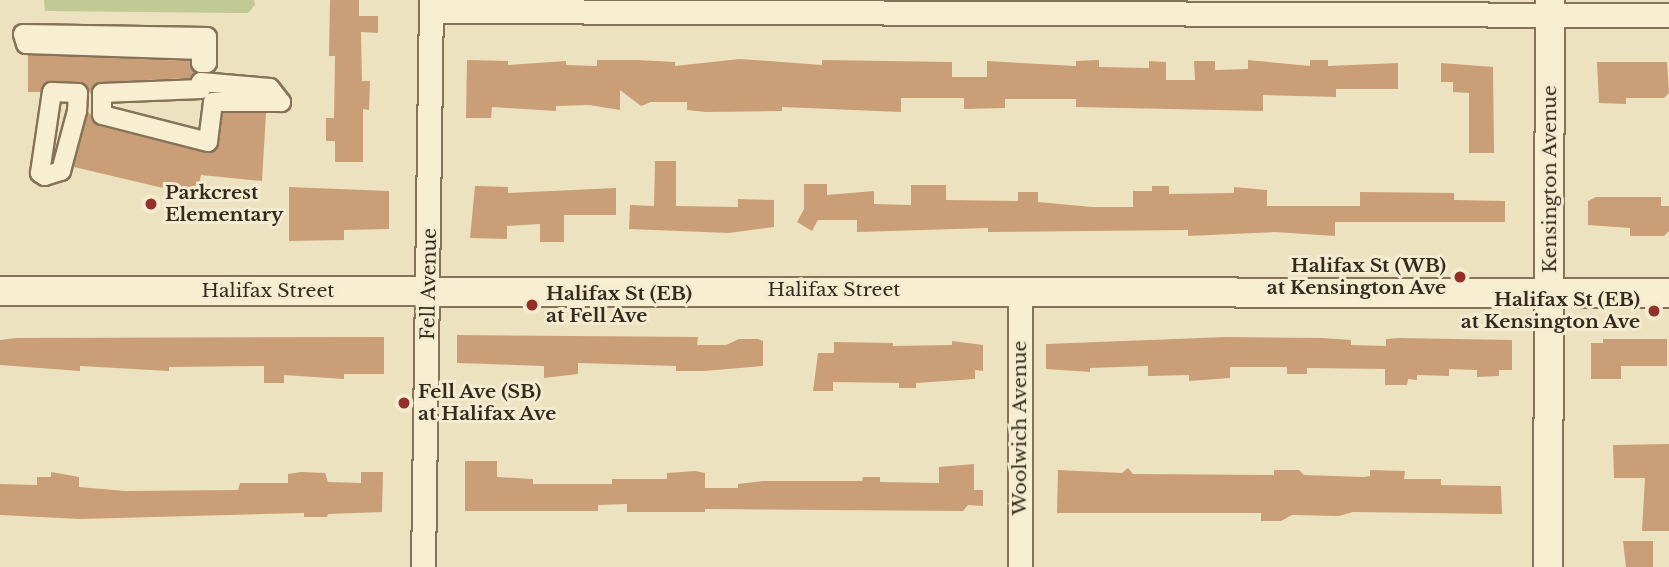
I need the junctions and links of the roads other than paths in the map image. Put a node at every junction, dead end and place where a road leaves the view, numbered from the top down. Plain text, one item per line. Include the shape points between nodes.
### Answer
1 (431, 5) edge
2 (1550, 7) edge
3 (1669, 15) edge
4 (28, 44) joint
5 (201, 82) joint
6 (430, 290) junction
7 (1020, 290) junction
8 (0, 291) edge
9 (1550, 293) junction
10 (1669, 293) edge
11 (423, 567) edge
12 (1020, 567) edge
13 (1548, 567) edge

1 - 2 street
1 - 6 street, Fell Avenue
2 - 3 street
2 - 9 street, Kensington Avenue
4 - 4 street via 23,44 23,34 207,37 207,63 201,63 201,50
5 - 5 street via 270,88 281,102 213,102 208,142 102,115 102,93 201,89
6 - 7 street, Halifax Street
6 - 8 street, Halifax Street
6 - 11 street, Fell Avenue
7 - 9 street, Halifax Street
7 - 12 street, Woolwich Avenue
9 - 10 street, Halifax Street
9 - 13 street, Kensington Avenue

